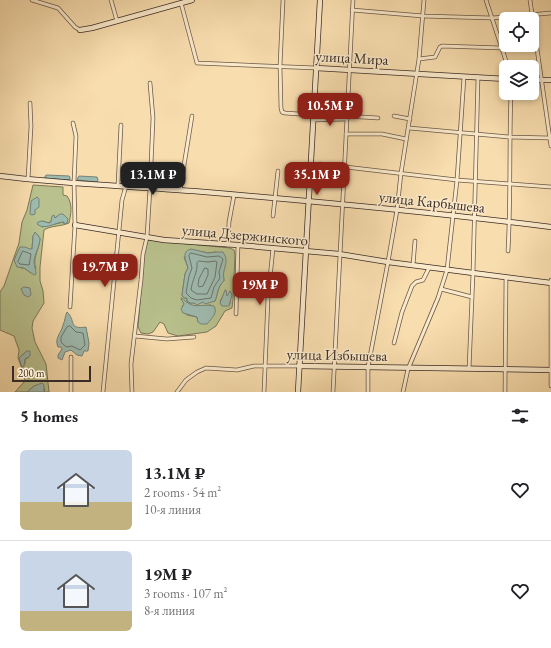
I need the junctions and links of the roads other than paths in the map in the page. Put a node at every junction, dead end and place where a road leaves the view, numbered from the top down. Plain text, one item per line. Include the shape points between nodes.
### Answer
1 (32, 0) edge
2 (111, 0) edge
3 (192, 0) edge
4 (284, 0) edge
5 (320, 0) edge
6 (353, 0) edge
7 (424, 0) edge
8 (486, 0) edge
9 (530, 0) edge
10 (180, 2) edge
11 (352, 10) junction
12 (532, 12) edge
13 (551, 13) edge
14 (539, 14) edge
15 (423, 16) junction
16 (499, 17) edge
17 (492, 18) junction
18 (118, 21) junction
19 (80, 30) joint
20 (499, 39) edge
21 (499, 48) edge
22 (538, 52) edge
23 (419, 59) junction
24 (280, 66) junction
25 (316, 68) junction
26 (350, 70) junction
27 (417, 73) junction
28 (464, 77) junction
29 (478, 77) junction
30 (499, 78) edge
31 (542, 80) junction
32 (551, 80) edge
33 (150, 83) dead end
34 (511, 100) edge
35 (30, 103) dead end
36 (192, 116) dead end
37 (394, 116) dead end
38 (313, 117) junction
39 (346, 117) junction
40 (378, 118) dead end
41 (410, 119) junction
42 (73, 123) dead end
43 (121, 125) dead end
44 (409, 128) junction
45 (459, 133) junction
46 (346, 134) junction
47 (477, 134) junction
48 (509, 137) junction
49 (551, 138) edge
50 (406, 139) junction
51 (551, 146) edge
52 (320, 164) dead end
53 (344, 167) junction
54 (278, 171) dead end
55 (401, 174) junction
56 (0, 176) edge
57 (28, 180) junction
58 (457, 180) junction
59 (476, 181) junction
60 (74, 182) junction
61 (511, 183) junction
62 (118, 185) junction
63 (126, 186) junction
64 (551, 187) edge
65 (150, 188) junction
66 (180, 190) junction
67 (234, 195) junction
68 (275, 199) junction
69 (308, 202) junction
70 (342, 205) junction
71 (397, 210) junction
72 (453, 215) junction
73 (273, 216) dead end
74 (475, 218) junction
75 (510, 222) junction
76 (75, 225) junction
77 (551, 227) edge
78 (119, 232) junction
79 (147, 236) junction
80 (414, 241) dead end
81 (228, 245) junction
82 (238, 245) junction
83 (273, 248) junction
84 (508, 251) dead end
85 (306, 252) junction
86 (339, 254) junction
87 (388, 262) junction
88 (413, 266) junction
89 (429, 268) junction
90 (447, 270) junction
91 (473, 273) junction
92 (506, 277) junction
93 (551, 282) edge
94 (441, 289) junction
95 (472, 297) junction
96 (70, 307) dead end
97 (236, 314) dead end
98 (134, 336) junction
99 (194, 338) dead end
100 (394, 343) dead end
101 (71, 357) dead end
102 (265, 366) junction
103 (299, 366) junction
104 (334, 367) junction
105 (368, 367) junction
106 (408, 369) junction
107 (469, 370) junction
108 (506, 370) junction
109 (550, 370) edge
110 (551, 386) edge
111 (71, 392) edge
112 (103, 392) edge
113 (132, 392) edge
114 (177, 392) edge
115 (264, 392) edge
116 (298, 392) edge
117 (333, 392) edge
118 (368, 392) edge
119 (403, 392) edge
120 (505, 392) edge

1 - 19 street via 58,8
2 - 18 street
3 - 10 main road
4 - 24 street
5 - 25 main road
6 - 11 street
7 - 15 street
8 - 17 street
9 - 12 street
10 - 18 main road
10 - 24 street, улица Мира via 197,63
11 - 15 street
11 - 26 street
13 - 14 street
15 - 17 street
15 - 23 street
16 - 17 street
17 - 20 street
18 - 19 main road
21 - 23 street via 442,46 435,57
22 - 31 street
23 - 27 street
24 - 25 street, улица Мира
24 - 38 street via 282,112
25 - 26 main road, улица Мира
25 - 38 main road
26 - 27 main road, улица Мира
26 - 39 street
27 - 28 main road, улица Мира
27 - 41 street
28 - 29 main road, улица Мира
28 - 45 street
29 - 30 main road, улица Мира
29 - 47 street
31 - 32 main road
31 - 49 street
33 - 65 street via 153,118
34 - 48 street
35 - 57 street
36 - 66 street
37 - 41 street
38 - 39 street
38 - 69 main road
39 - 40 street
39 - 46 street
41 - 44 street
42 - 60 street via 76,136
43 - 62 street
44 - 45 street
44 - 50 street
45 - 47 street
45 - 58 street
46 - 50 street via 382,134
46 - 53 street
47 - 48 street
47 - 59 street
48 - 49 street
48 - 61 street
49 - 51 street
50 - 55 street
52 - 53 street
53 - 55 street
53 - 70 street
54 - 68 street
55 - 58 street
55 - 71 street
56 - 57 main road, улица Карбышева
57 - 60 main road, улица Карбышева
58 - 59 street
58 - 72 street
59 - 61 street
59 - 74 street
60 - 62 main road, улица Карбышева
60 - 76 street
61 - 64 street
61 - 75 street
62 - 63 main road, улица Карбышева
63 - 65 main road, улица Карбышева
63 - 78 street
65 - 66 main road, улица Карбышева
65 - 79 street
66 - 67 main road, улица Карбышева
67 - 68 main road, улица Карбышева
67 - 81 street
68 - 69 main road, улица Карбышева
68 - 73 street
69 - 70 main road, улица Карбышева
69 - 85 main road
70 - 71 main road, улица Карбышева
70 - 86 street
71 - 72 main road, улица Карбышева
71 - 87 street
72 - 74 main road, улица Карбышева
72 - 90 street
74 - 75 main road, улица Карбышева
74 - 91 street
75 - 77 main road, улица Карбышева
75 - 84 street
76 - 78 main road, улица Дзержинского
76 - 96 street
78 - 79 main road, улица Дзержинского
78 - 112 street
79 - 81 main road, улица Дзержинского via 164,240
79 - 98 street
80 - 88 street
81 - 82 main road, улица Дзержинского
82 - 83 main road, улица Дзержинского
82 - 97 street
83 - 85 main road, улица Дзержинского
83 - 102 street
85 - 86 main road, улица Дзержинского
85 - 103 main road
86 - 87 main road, улица Дзержинского
86 - 104 street
87 - 88 main road, улица Дзержинского
87 - 105 street
88 - 89 main road, улица Дзержинского
89 - 90 main road, улица Дзержинского
89 - 100 street via 423,280 412,286
90 - 91 main road, улица Дзержинского
90 - 94 street
91 - 92 main road, улица Дзержинского
91 - 95 street
92 - 93 main road, улица Дзержинского
92 - 108 street
93 - 109 street
94 - 95 street
94 - 106 street
95 - 107 street
98 - 99 street
98 - 113 street
101 - 111 street
102 - 103 street, улица Избышева
102 - 114 street, улица Избышева via 237,370 206,368 186,380
102 - 115 street
103 - 104 main road, улица Избышева
103 - 116 main road
104 - 105 main road, улица Избышева
104 - 117 street
105 - 106 main road, улица Избышева
105 - 118 street
106 - 107 main road, улица Избышева
106 - 119 street
107 - 108 main road, улица Избышева
108 - 109 main road, улица Избышева
108 - 120 street
109 - 110 street

